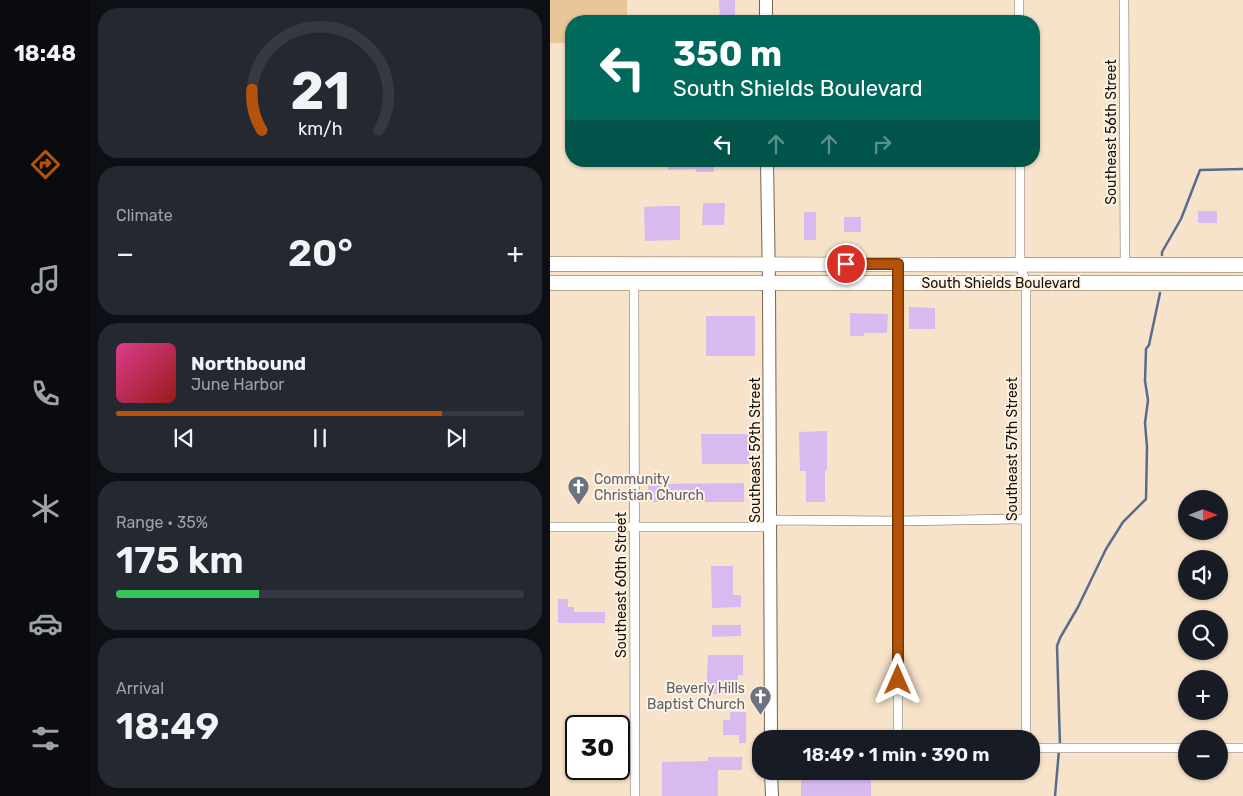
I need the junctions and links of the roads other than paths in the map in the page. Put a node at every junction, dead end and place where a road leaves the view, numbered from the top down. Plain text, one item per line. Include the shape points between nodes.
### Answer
1 (766, 0) edge
2 (1019, 0) edge
3 (1124, 0) edge
4 (766, 15) edge
5 (1019, 15) edge
6 (767, 167) edge
7 (1020, 167) edge
8 (550, 264) edge
9 (768, 264) junction
10 (898, 264) junction
11 (1020, 265) junction
12 (1125, 265) junction
13 (1243, 265) edge
14 (550, 283) edge
15 (634, 283) junction
16 (769, 283) junction
17 (898, 283) junction
18 (1026, 283) junction
19 (1243, 284) edge
20 (1026, 519) junction
21 (898, 522) junction
22 (770, 524) junction
23 (550, 527) edge
24 (635, 527) junction
25 (771, 730) edge
26 (898, 730) edge
27 (1026, 730) edge
28 (1040, 748) edge
29 (1178, 748) edge
30 (1228, 748) edge
31 (1243, 748) edge
32 (771, 780) edge
33 (635, 796) edge
34 (772, 796) edge

1 - 4 main road
2 - 5 street
3 - 12 street, Southeast 56th Street
6 - 9 main road, Southeast 59th Street
7 - 11 street, Southeast 57th Street
8 - 9 main road, South Shields Boulevard
9 - 10 main road, South Shields Boulevard
9 - 16 main road, Southeast 59th Street
10 - 11 main road, South Shields Boulevard
10 - 17 street
11 - 12 main road, South Shields Boulevard
11 - 18 street, Southeast 57th Street
12 - 13 main road, South Shields Boulevard
14 - 15 main road, South Shields Boulevard
15 - 16 main road, South Shields Boulevard
15 - 24 street, Southeast 60th Street
16 - 17 main road, South Shields Boulevard
16 - 22 main road, Southeast 59th Street
17 - 18 main road, South Shields Boulevard
17 - 21 street
18 - 19 main road, South Shields Boulevard
18 - 20 street, Southeast 57th Street
20 - 21 street
20 - 27 street, Southeast 57th Street
21 - 22 street
21 - 26 street
22 - 24 street
22 - 25 main road, Southeast 59th Street
23 - 24 street
24 - 33 street, Southeast 60th Street
28 - 29 street
30 - 31 street
32 - 34 main road

